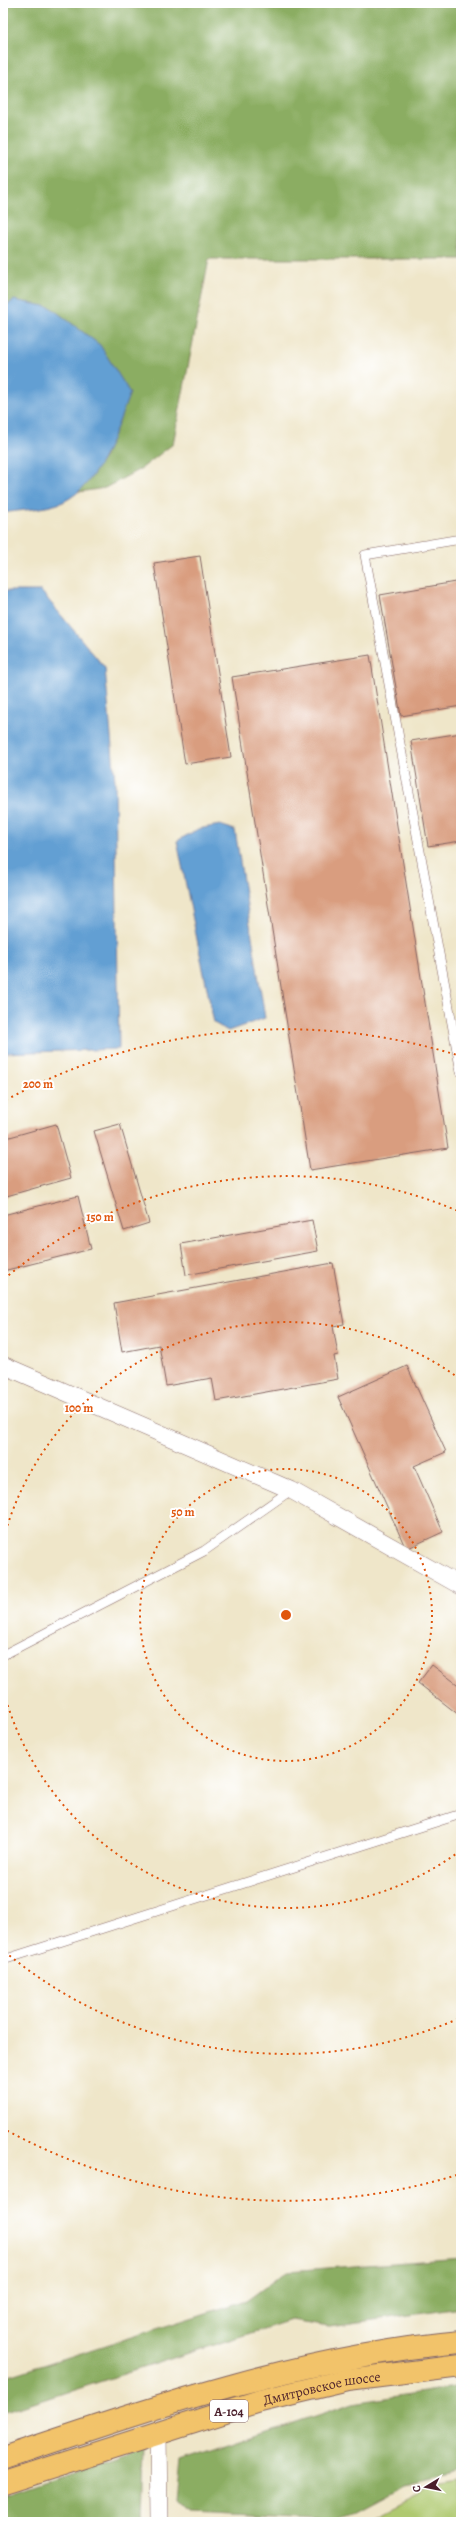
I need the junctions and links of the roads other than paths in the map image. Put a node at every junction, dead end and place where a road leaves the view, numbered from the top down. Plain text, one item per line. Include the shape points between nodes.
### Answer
1 (461, 539) edge
2 (461, 1072) edge
3 (3, 1365) edge
4 (291, 1490) junction
5 (461, 1586) edge
6 (3, 1655) edge
7 (461, 1814) edge
8 (3, 1960) edge
9 (461, 2342) edge
10 (461, 2366) edge
11 (158, 2432) junction
12 (3, 2458) edge
13 (3, 2483) edge
14 (159, 2522) edge

1 - 2 lane via 365,555
3 - 4 street
4 - 5 street
4 - 6 lane via 204,1551
7 - 8 lane
9 - 12 highway, Дмитровское шоссе / А-104 via 346,2358 256,2378
10 - 11 highway, Дмитровское шоссе / А-104 via 348,2380 260,2402
11 - 13 highway, Дмитровское шоссе / А-104
11 - 14 street

